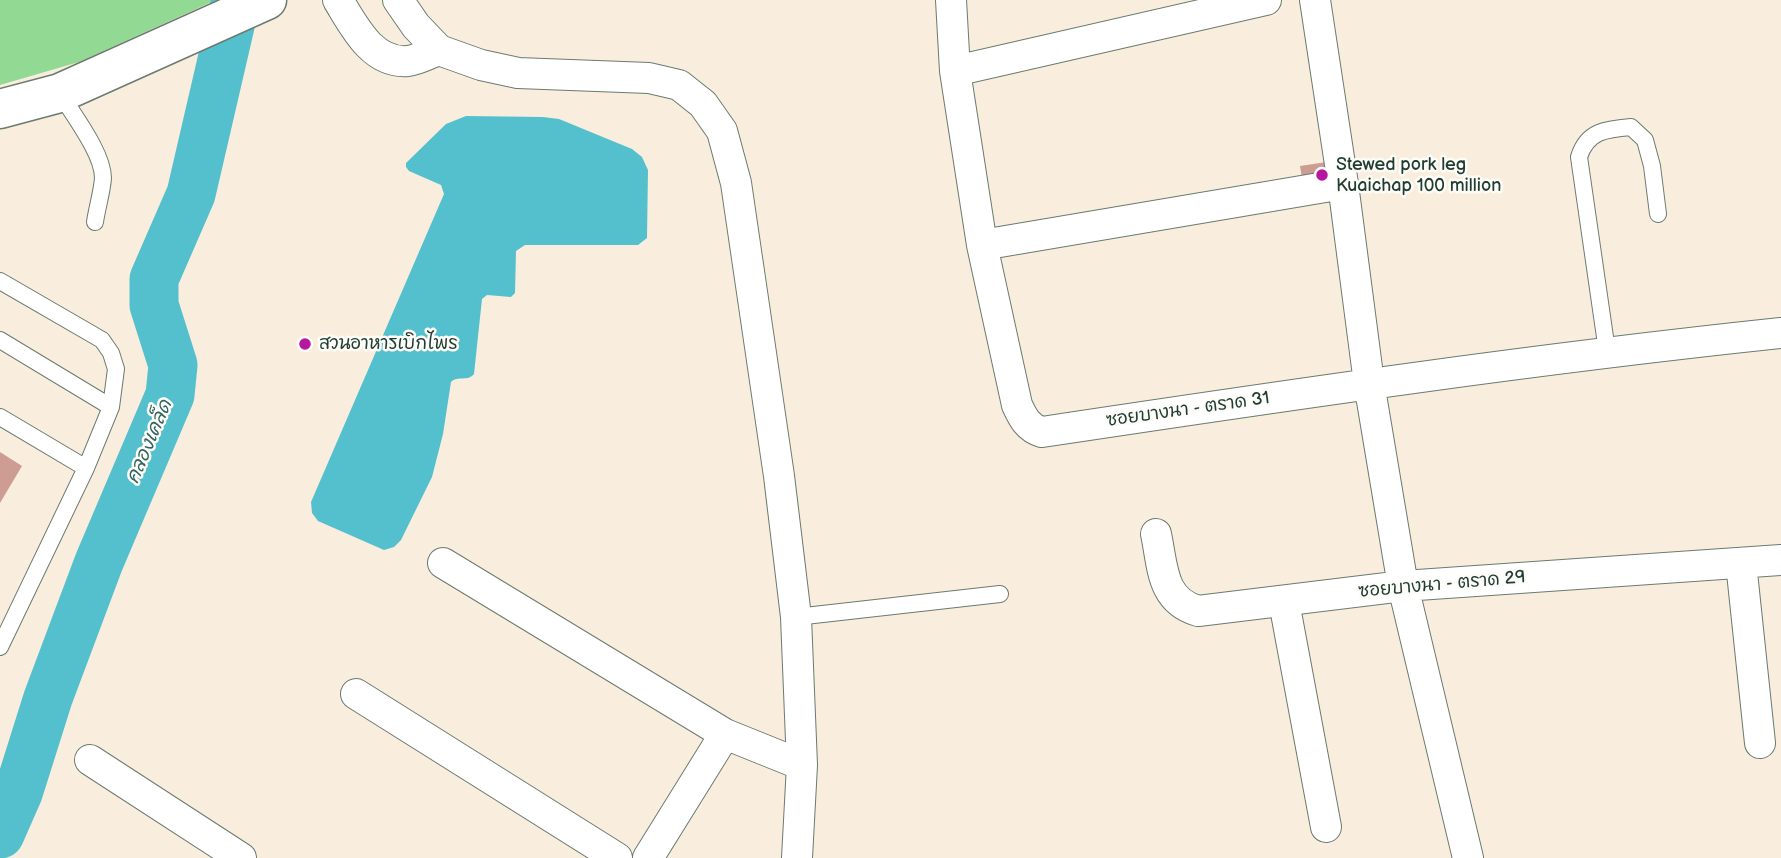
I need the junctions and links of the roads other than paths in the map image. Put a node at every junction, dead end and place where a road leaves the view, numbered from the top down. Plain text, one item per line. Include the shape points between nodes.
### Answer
1 (338, 0) edge
2 (398, 0) edge
3 (951, 0) edge
4 (1266, 0) edge
5 (1315, 0) edge
6 (265, 1) edge
7 (439, 50) junction
8 (955, 71) junction
9 (60, 93) junction
10 (0, 109) edge
11 (1343, 184) junction
12 (1658, 214) dead end
13 (95, 222) dead end
14 (982, 245) junction
15 (0, 281) edge
16 (1781, 332) edge
17 (0, 340) edge
18 (1607, 351) junction
19 (1369, 383) junction
20 (111, 407) junction
21 (0, 417) edge
22 (86, 468) junction
23 (1156, 534) dead end
24 (1781, 560) edge
25 (443, 563) dead end
26 (1741, 563) junction
27 (1403, 586) junction
28 (1000, 594) dead end
29 (1284, 602) junction
30 (796, 617) junction
31 (0, 647) edge
32 (356, 694) dead end
33 (725, 734) junction
34 (1760, 743) dead end
35 (90, 760) dead end
36 (802, 765) junction
37 (1326, 827) dead end
38 (240, 858) edge
39 (617, 858) edge
40 (648, 858) edge
41 (797, 858) edge
42 (1468, 858) edge

1 - 7 street via 373,50 391,60 410,61
2 - 7 street
3 - 8 street, ซอยบางนา - ตราด 31
4 - 8 street
5 - 11 street
6 - 9 main road
7 - 30 street via 518,73 649,78 679,85 703,104 722,131 738,196
8 - 14 street, ซอยบางนา - ตราด 31
9 - 10 main road
9 - 13 lane via 101,166
11 - 14 street
11 - 19 street
12 - 18 lane via 1645,140 1631,127 1610,128 1583,144 1579,157
14 - 19 street, ซอยบางนา - ตราด 31 via 1017,405 1032,429 1042,432
15 - 20 lane via 102,340 116,369
16 - 18 street, ซอยบางนา - ตราด 31
17 - 20 lane
18 - 19 street, ซอยบางนา - ตราด 31
19 - 27 street
20 - 22 lane
21 - 22 lane
22 - 31 lane
23 - 29 street, ซอยบางนา - ตราด 29 via 1166,582 1183,607 1198,611
24 - 26 street, ซอยบางนา - ตราด 29
25 - 33 street
26 - 27 street, ซอยบางนา - ตราด 29
26 - 34 street
27 - 29 street, ซอยบางนา - ตราด 29
27 - 42 street
28 - 30 lane
29 - 37 street
30 - 36 street
32 - 39 street
33 - 36 street
33 - 40 street
35 - 38 street
36 - 41 street

